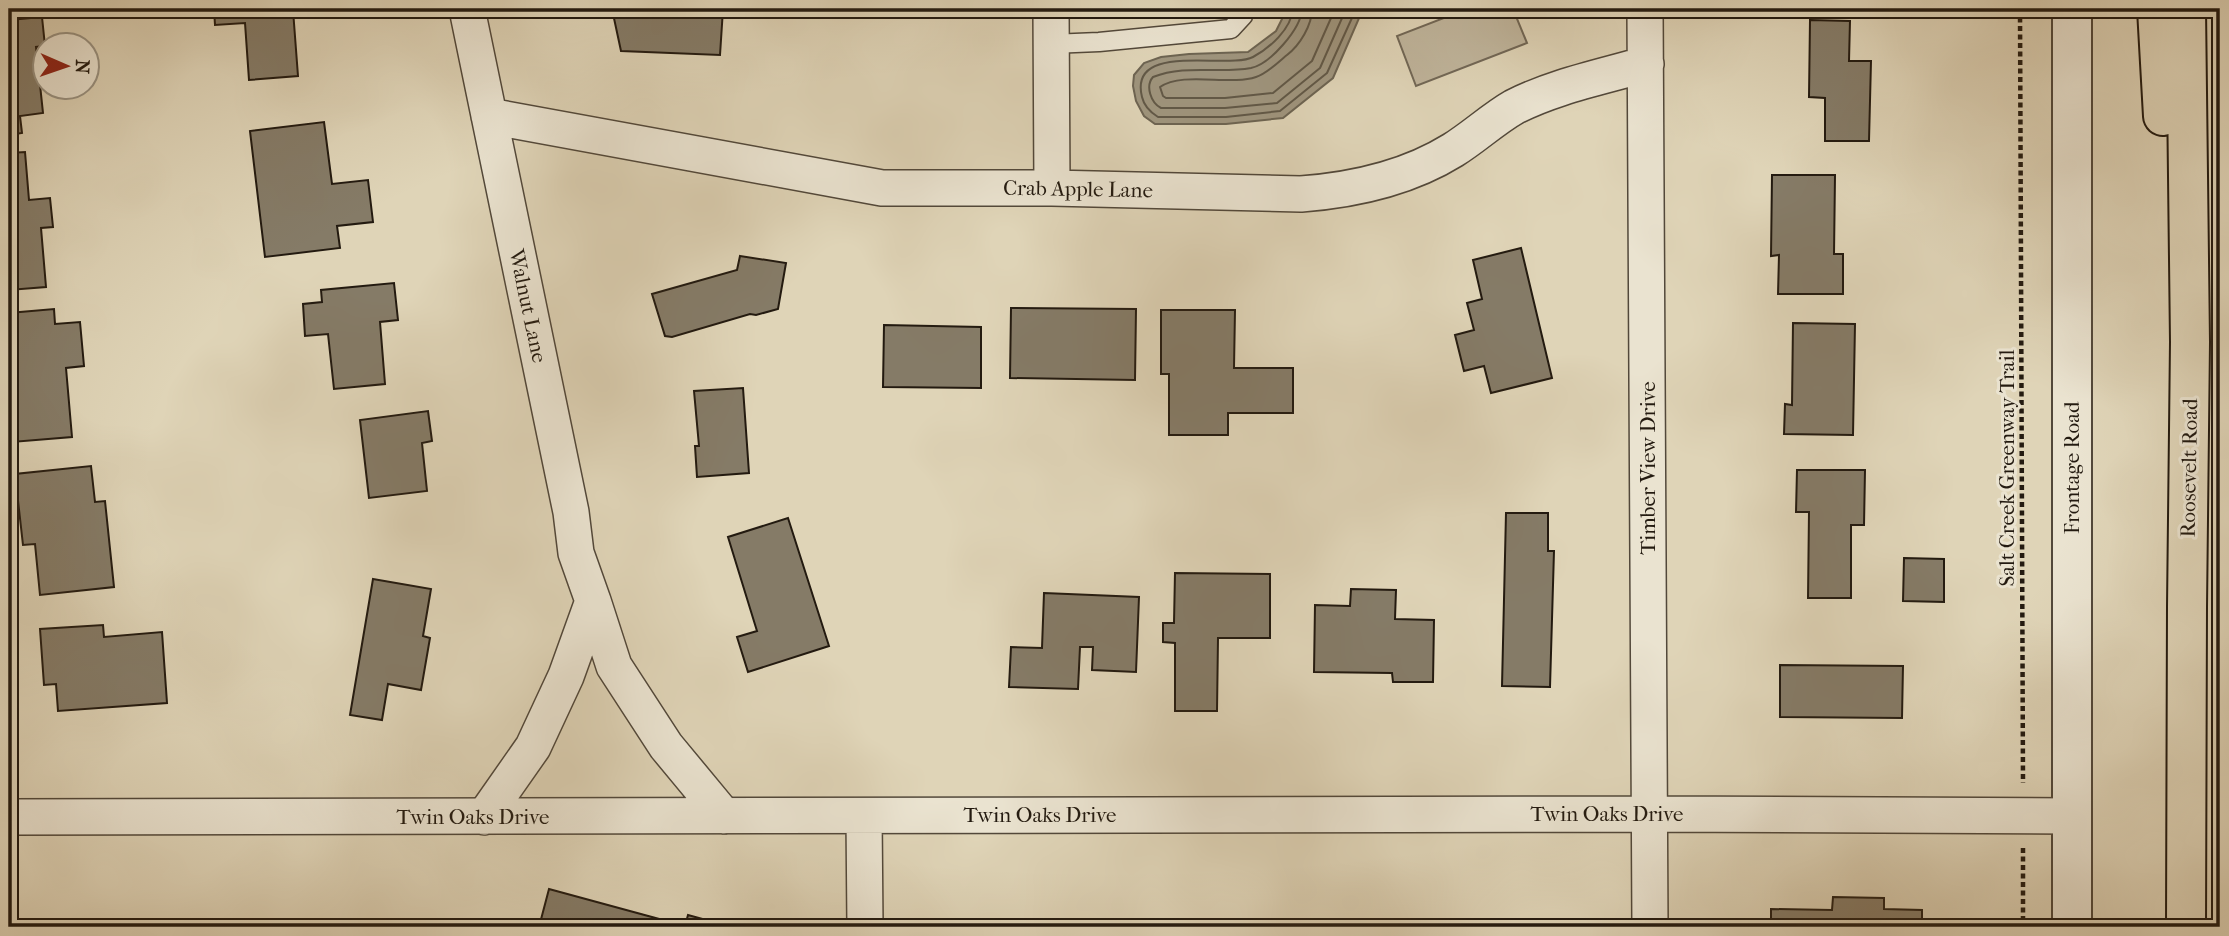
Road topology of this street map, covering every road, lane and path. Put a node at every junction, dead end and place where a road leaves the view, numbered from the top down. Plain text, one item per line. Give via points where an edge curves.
1 (467, 9) edge
2 (1051, 9) edge
3 (1244, 9) edge
4 (1645, 9) edge
5 (2020, 9) edge
6 (2072, 9) edge
7 (2157, 9) edge
8 (2186, 9) edge
9 (1051, 44) junction
10 (1646, 64) junction
11 (489, 116) junction
12 (1052, 188) junction
13 (593, 601) junction
14 (2187, 607) junction
15 (1650, 814) junction
16 (724, 816) junction
17 (864, 816) junction
18 (2023, 816) junction
19 (2071, 816) junction
20 (9, 817) edge
21 (484, 817) junction
22 (865, 927) edge
23 (1650, 927) edge
24 (2023, 927) edge
25 (2072, 927) edge
26 (2186, 927) edge

1 - 11 street, Walnut Lane
2 - 9 street
3 - 9 lane via 1231,29
4 - 10 street, Timber View Drive
5 - 18 path, Salt Creek Greenway Trail
6 - 19 street, Frontage Road
7 - 14 highway
8 - 14 highway, Roosevelt Road
9 - 12 street
10 - 12 street, Crab Apple Lane via 1551,91 1513,108 1431,162 1368,185 1301,194
10 - 15 street, Timber View Drive
11 - 12 street, Crab Apple Lane via 882,188
11 - 13 street, Walnut Lane via 576,553
13 - 16 street, Walnut Lane via 614,666 666,746
13 - 21 street via 566,676 533,747
14 - 26 highway, Roosevelt Road
15 - 17 street, Twin Oaks Drive
15 - 18 street, Twin Oaks Drive
15 - 23 street, Timber View Drive
16 - 17 street, Twin Oaks Drive
16 - 21 street, Twin Oaks Drive
17 - 22 street
18 - 19 street, Twin Oaks Drive
18 - 24 path, Salt Creek Greenway Trail
19 - 25 street, Frontage Road
20 - 21 street, Twin Oaks Drive

